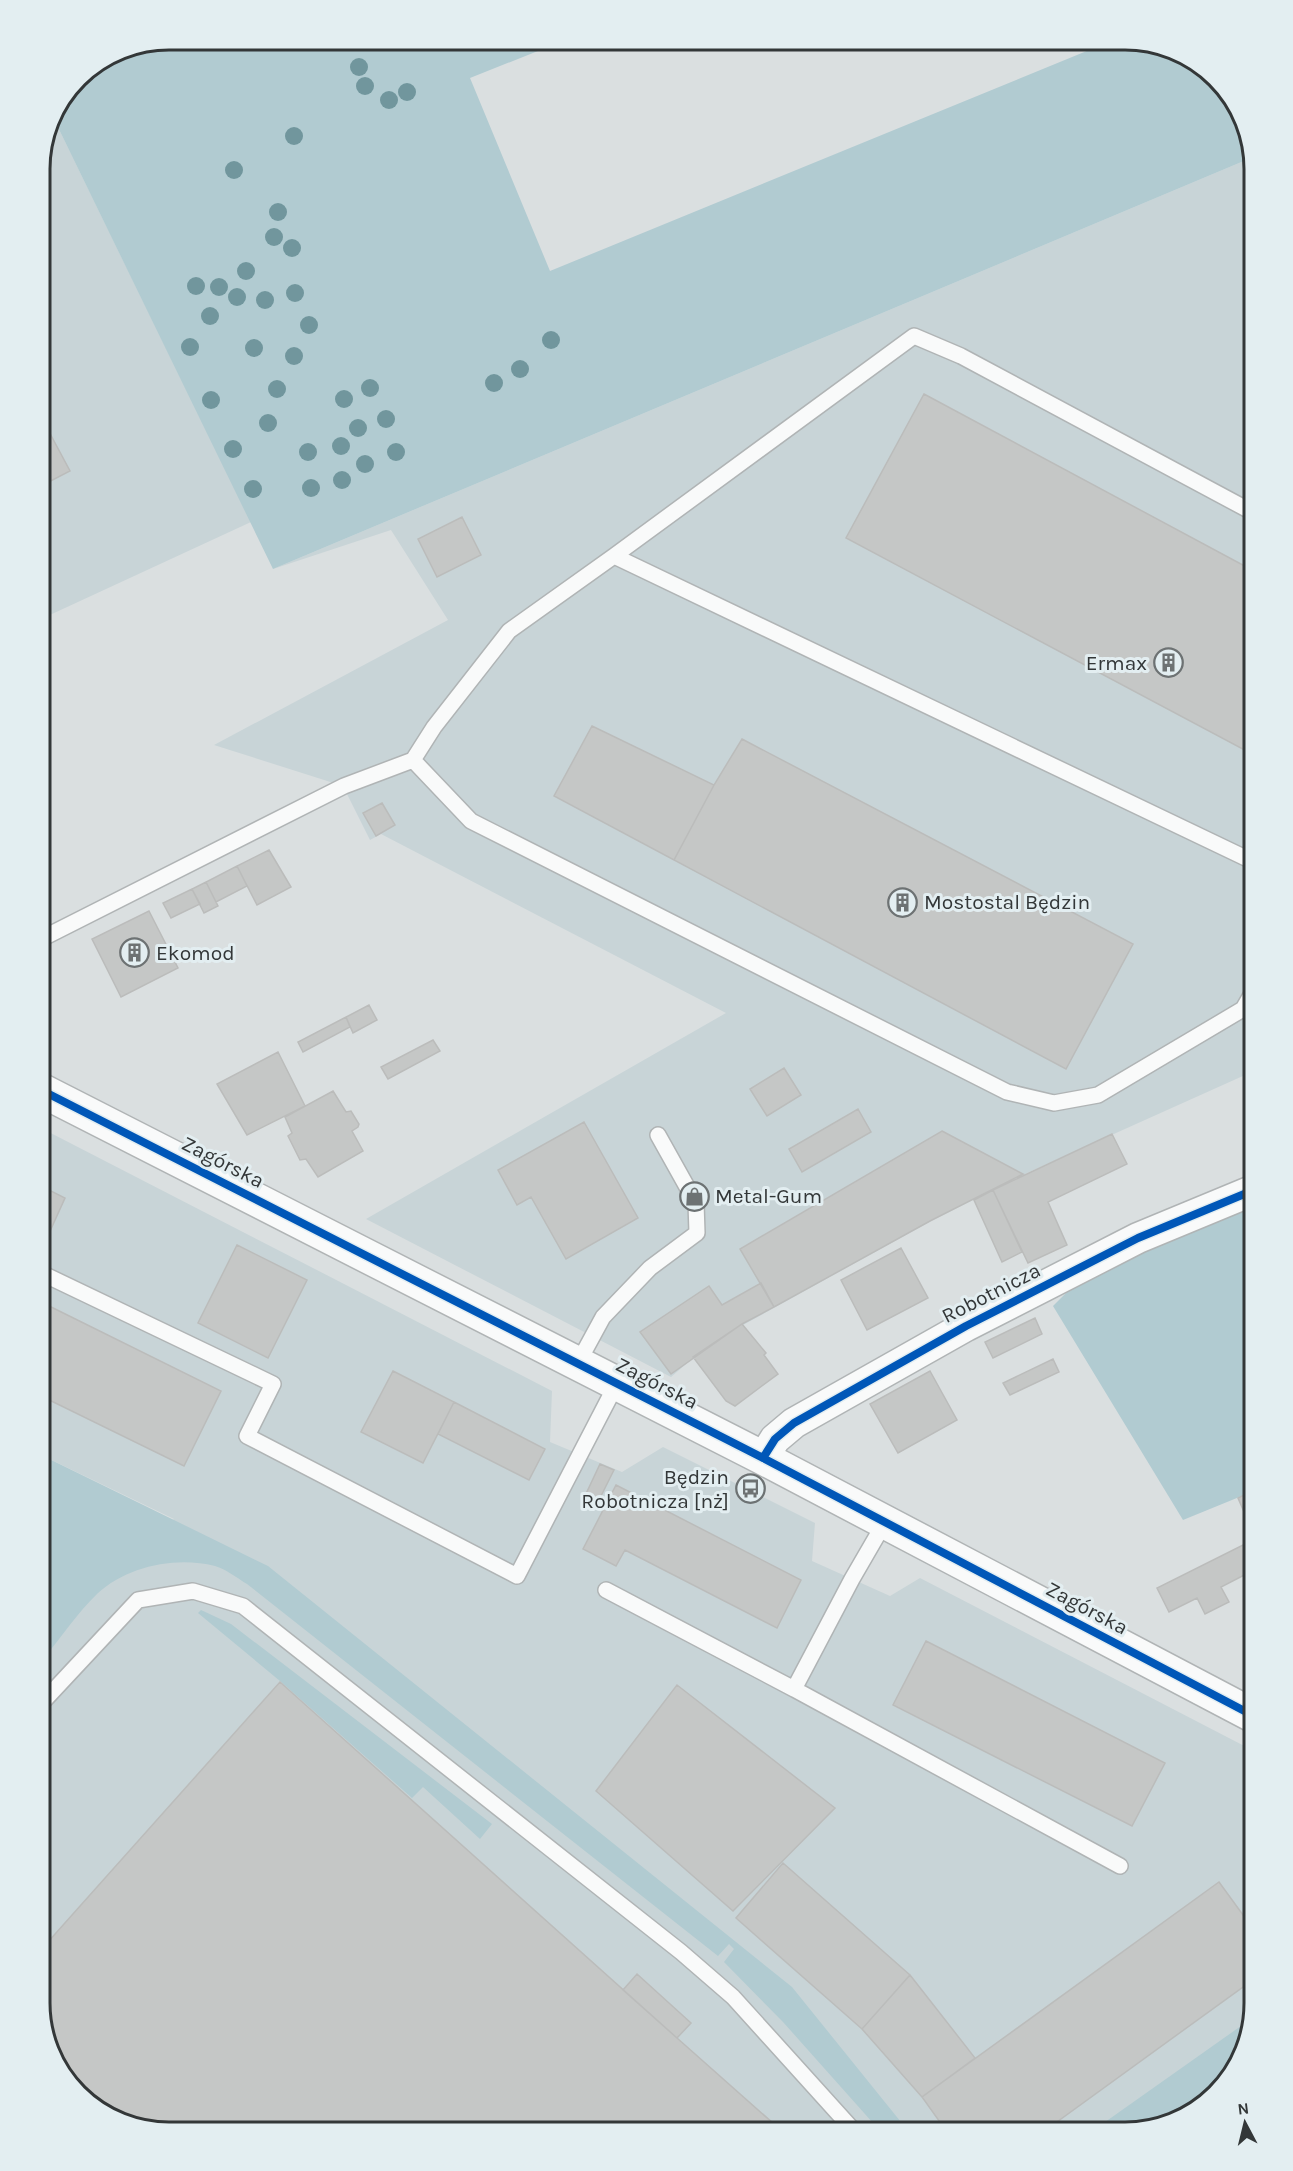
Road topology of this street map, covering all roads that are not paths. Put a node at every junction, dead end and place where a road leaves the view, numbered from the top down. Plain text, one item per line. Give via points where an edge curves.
1 (1244, 508) edge
2 (614, 556) junction
3 (413, 760) junction
4 (1244, 857) edge
5 (50, 934) edge
6 (1244, 1007) edge
7 (50, 1095) edge
8 (658, 1135) dead end
9 (1244, 1194) edge
10 (50, 1277) edge
11 (578, 1363) junction
12 (617, 1383) junction
13 (763, 1458) junction
14 (885, 1522) junction
15 (606, 1590) dead end
16 (794, 1689) junction
17 (50, 1694) edge
18 (1244, 1711) edge
19 (1120, 1866) dead end
20 (846, 2122) edge

1 - 2 lane via 961,356 914,336
2 - 3 lane via 509,631
2 - 4 lane
3 - 5 lane via 344,786
3 - 6 lane via 471,821 1007,1092 1054,1103 1098,1095
7 - 11 street, Zagórska
8 - 11 lane via 696,1203 697,1233 650,1268 603,1317
9 - 13 street, Robotnicza via 1138,1238 966,1326 794,1423 775,1439
10 - 12 lane via 273,1384 247,1436 517,1576
11 - 12 street, Zagórska
12 - 13 street, Zagórska
13 - 14 street, Zagórska
14 - 16 lane
14 - 18 street, Zagórska
15 - 16 lane
16 - 19 lane
17 - 20 lane via 138,1600 193,1591 243,1606 681,1952 733,1997

